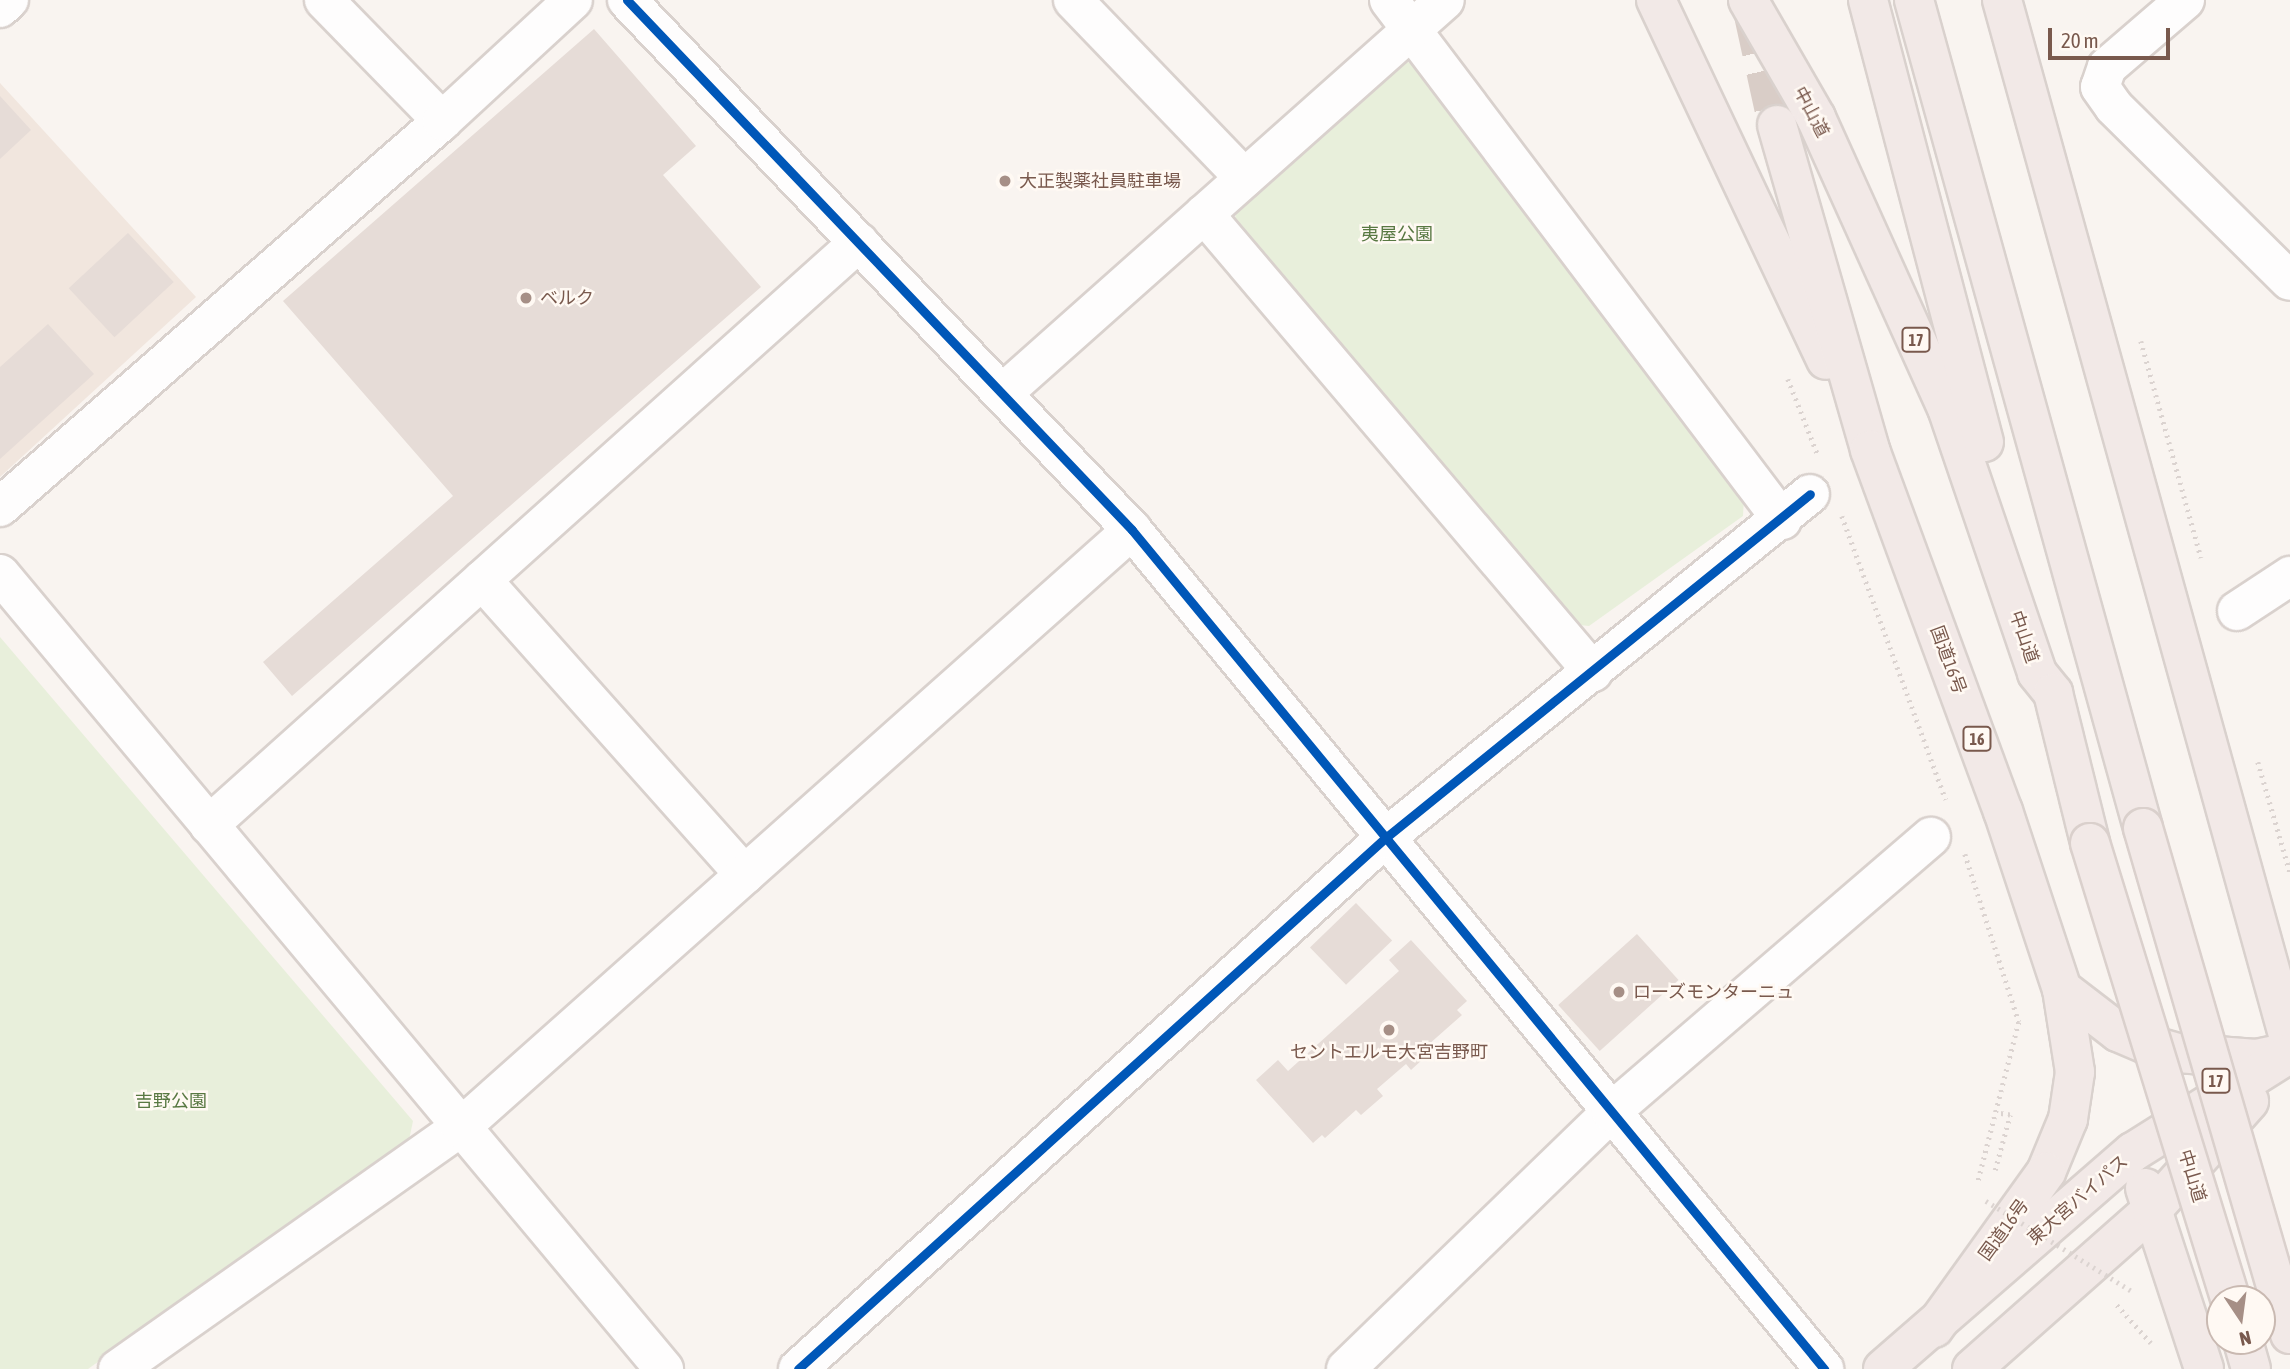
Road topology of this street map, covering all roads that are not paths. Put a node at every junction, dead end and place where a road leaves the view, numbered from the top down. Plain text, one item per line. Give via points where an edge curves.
1 (9, 0) edge
2 (324, 0) edge
3 (573, 0) edge
4 (627, 0) edge
5 (1073, 0) edge
6 (1389, 0) edge
7 (1445, 0) edge
8 (1656, 0) edge
9 (1748, 0) edge
10 (1868, 0) edge
11 (1914, 0) edge
12 (2001, 0) edge
13 (2185, 0) edge
14 (0, 8) edge
15 (1411, 30) junction
16 (442, 121) junction
17 (1777, 125) tunnel mouth
18 (1244, 178) junction
19 (1204, 214) junction
20 (859, 242) junction
21 (2290, 281) edge
22 (1003, 393) junction
23 (1870, 450) junction
24 (1810, 494) dead end
25 (0, 508) edge
26 (1782, 520) junction
27 (1132, 530) junction
28 (0, 574) edge
29 (2290, 576) edge
30 (482, 580) junction
31 (2237, 611) dead end
32 (1593, 672) junction
33 (2053, 693) junction
34 (209, 825) junction
35 (1931, 837) dead end
36 (1384, 839) junction
37 (745, 875) junction
38 (2062, 989) junction
39 (2290, 1042) edge
40 (2290, 1053) edge
41 (1611, 1112) junction
42 (460, 1128) junction
43 (2133, 1152) junction
44 (2152, 1210) junction
45 (2226, 1285) edge
46 (1934, 1328) junction
47 (2290, 1334) edge
48 (118, 1369) edge
49 (664, 1369) edge
50 (798, 1369) edge
51 (1346, 1369) edge
52 (1824, 1369) edge
53 (1883, 1369) edge
54 (1972, 1369) edge
55 (2204, 1369) edge

1 - 14 street
2 - 16 street
3 - 16 street
4 - 20 street
5 - 18 street
6 - 15 street
7 - 15 street
8 - 23 highway
9 - 33 highway, 中山道 / 17 via 1816,118 1947,408 2036,673
10 - 33 highway via 1976,418 2054,669
11 - 47 highway, 17, bridge via 2143,828
12 - 39 highway
13 - 21 street via 2107,66 2100,87 2114,107
15 - 18 street
15 - 26 street
16 - 25 street
17 - 23 highway, 国道16号 / 16
18 - 19 street
19 - 22 street
19 - 32 street
20 - 22 street
20 - 30 street
22 - 27 street
23 - 38 highway, 国道16号 / 16 via 2004,811
24 - 26 street
26 - 32 street
27 - 36 street
27 - 37 street
28 - 34 street
29 - 31 street
30 - 34 street
30 - 37 street
32 - 36 street
33 - 45 highway, 中山道 / 17, bridge via 2090,843
34 - 42 street
35 - 41 street
36 - 41 street
36 - 50 street
37 - 42 street
38 - 40 highway via 2096,1018 2146,1045 2178,1053 2256,1059
38 - 46 highway, 国道16号 / 16 via 2074,1072 2068,1119 2046,1172
40 - 43 highway, 東大宮バイパス / 16
40 - 44 highway
41 - 51 street
41 - 52 street
42 - 48 street
42 - 49 street
43 - 44 highway
43 - 46 highway, 東大宮バイパス / 16
44 - 54 highway
44 - 55 highway
46 - 53 highway, 東大宮バイパス / 16

